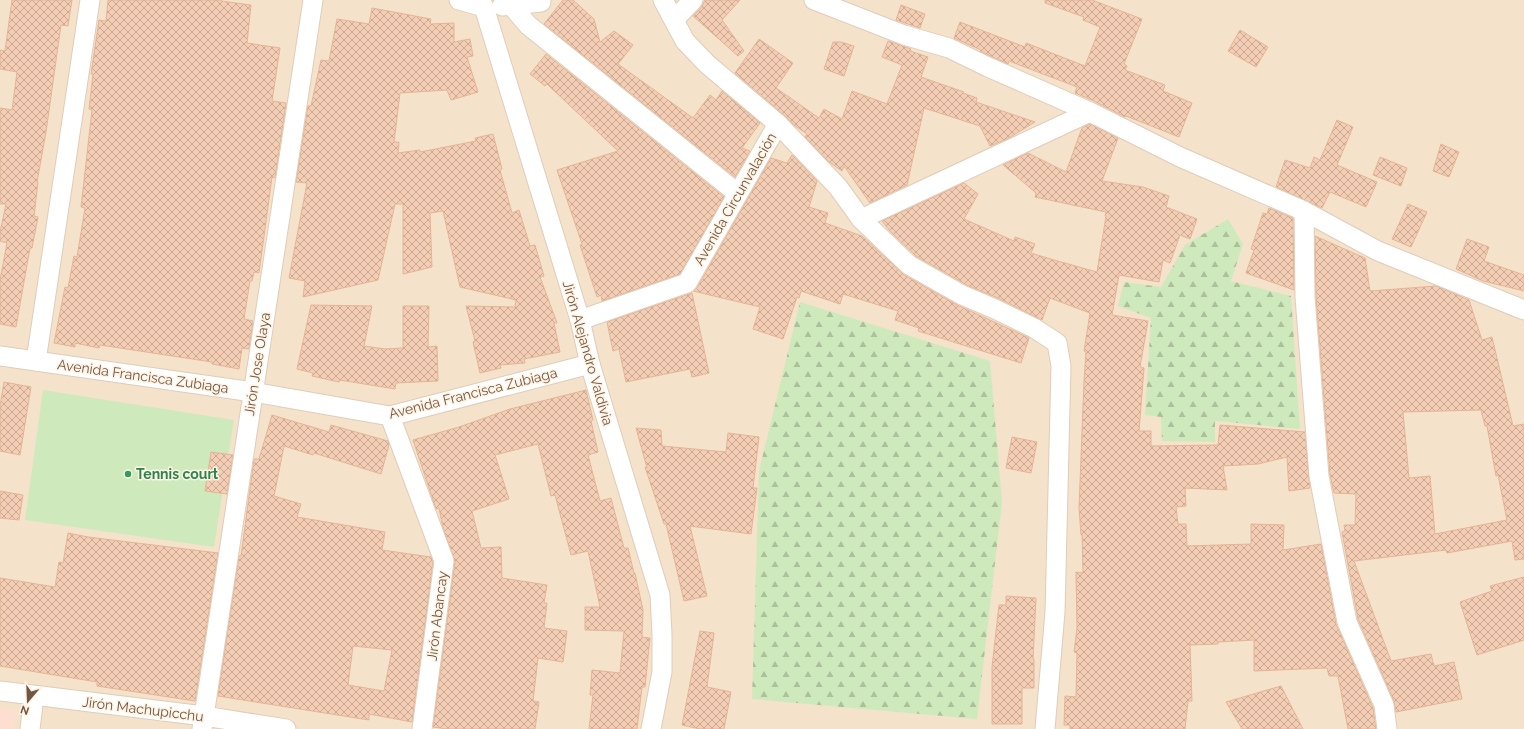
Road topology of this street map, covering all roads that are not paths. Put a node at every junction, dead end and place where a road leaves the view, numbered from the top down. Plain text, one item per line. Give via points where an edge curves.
1 (90, 0) edge
2 (313, 0) edge
3 (460, 0) edge
4 (540, 0) edge
5 (663, 0) edge
6 (693, 0) edge
7 (814, 0) edge
8 (511, 5) junction
9 (484, 7) junction
10 (675, 19) junction
11 (1090, 112) junction
12 (778, 124) junction
13 (737, 193) junction
14 (1304, 211) junction
15 (861, 219) junction
16 (1524, 310) edge
17 (580, 320) junction
18 (0, 356) edge
19 (36, 361) junction
20 (590, 364) junction
21 (253, 392) junction
22 (390, 416) junction
23 (0, 691) edge
24 (34, 696) junction
25 (203, 722) edge
26 (30, 729) edge
27 (286, 729) edge
28 (422, 729) edge
29 (650, 729) edge
30 (1045, 729) edge
31 (1387, 729) edge

1 - 19 street
2 - 21 street, Jirón Jose Olaya
3 - 9 street
4 - 8 street via 542,2
5 - 10 street, Avenida Circunvalación
6 - 10 street
7 - 11 street via 904,35 949,48
8 - 9 street
8 - 13 street via 528,25
9 - 17 street, Jirón Alejandro Valdivia
10 - 12 street, Avenida Circunvalación via 686,41 707,64
11 - 14 street via 1180,157
11 - 15 street
12 - 13 street, Avenida Circunvalación
12 - 15 street via 838,187
13 - 17 street, Avenida Circunvalación via 687,283
14 - 16 street via 1378,251
14 - 31 street via 1305,296 1319,476 1347,622 1384,705
15 - 30 street via 909,265 962,295 1034,328 1057,343 1061,366 1055,612
17 - 20 street, Jirón Alejandro Valdivia
18 - 19 street, Avenida Francisca Zubiaga
19 - 21 street, Avenida Francisca Zubiaga
20 - 22 street, Avenida Francisca Zubiaga
20 - 29 street, Jirón Alejandro Valdivia via 660,596 662,672
21 - 22 street, Avenida Francisca Zubiaga
21 - 25 street, Jirón Jose Olaya
22 - 28 street, Jirón Abancay via 444,561
23 - 24 street, Jirón Machupicchu
24 - 25 street, Jirón Machupicchu
24 - 26 street
25 - 27 street, Jirón Machupicchu

